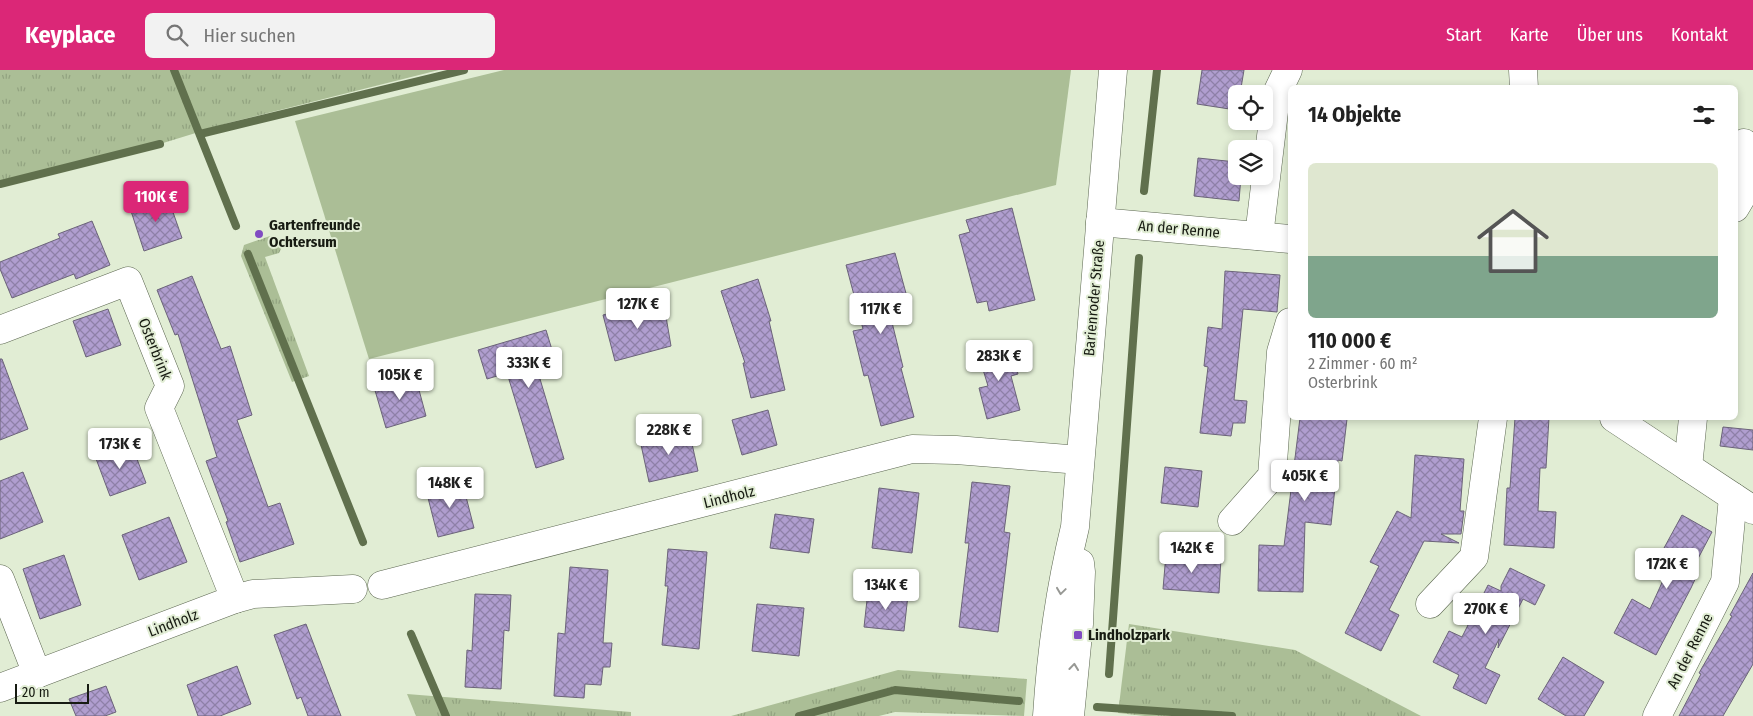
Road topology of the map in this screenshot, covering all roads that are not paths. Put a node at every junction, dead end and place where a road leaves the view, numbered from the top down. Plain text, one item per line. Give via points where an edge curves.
1 (1113, 70) edge
2 (1288, 70) edge
3 (1523, 70) edge
4 (1524, 85) edge
5 (1744, 143) dead end
6 (1738, 203) edge
7 (1100, 222) junction
8 (1259, 236) junction
9 (1288, 240) edge
10 (1288, 329) edge
11 (0, 330) edge
12 (1493, 420) edge
13 (1617, 420) edge
14 (1694, 420) edge
15 (1080, 460) junction
16 (1688, 467) junction
17 (1743, 503) edge
18 (1232, 521) dead end
19 (1075, 526) junction
20 (0, 579) edge
21 (235, 599) junction
22 (1430, 604) dead end
23 (38, 674) junction
24 (0, 688) edge
25 (1047, 716) edge
26 (1070, 716) edge
27 (1658, 716) edge

1 - 7 street, Barienroder Straße
2 - 8 street via 1276,95
3 - 4 street
5 - 6 street via 1745,191
7 - 8 street, An der Renne
7 - 15 street, Barienroder Straße
8 - 9 street, An der Renne
10 - 18 street via 1281,352 1272,476
11 - 21 street, Osterbrink via 128,281 170,386 159,408
12 - 22 street via 1474,557
13 - 16 street, An der Renne
14 - 16 street
15 - 19 street, Barienroder Straße
15 - 21 street, Lindholz via 912,449 382,586 378,576 367,572 358,576 353,590 253,594
16 - 17 street, An der Renne
17 - 27 street, An der Renne via 1725,582
19 -> 25 street, Barienroder Straße via 1064,571
26 -> 19 street, Barienroder Straße via 1081,572
20 - 23 street
21 - 23 street, Lindholz
23 - 24 street, Lindholz

